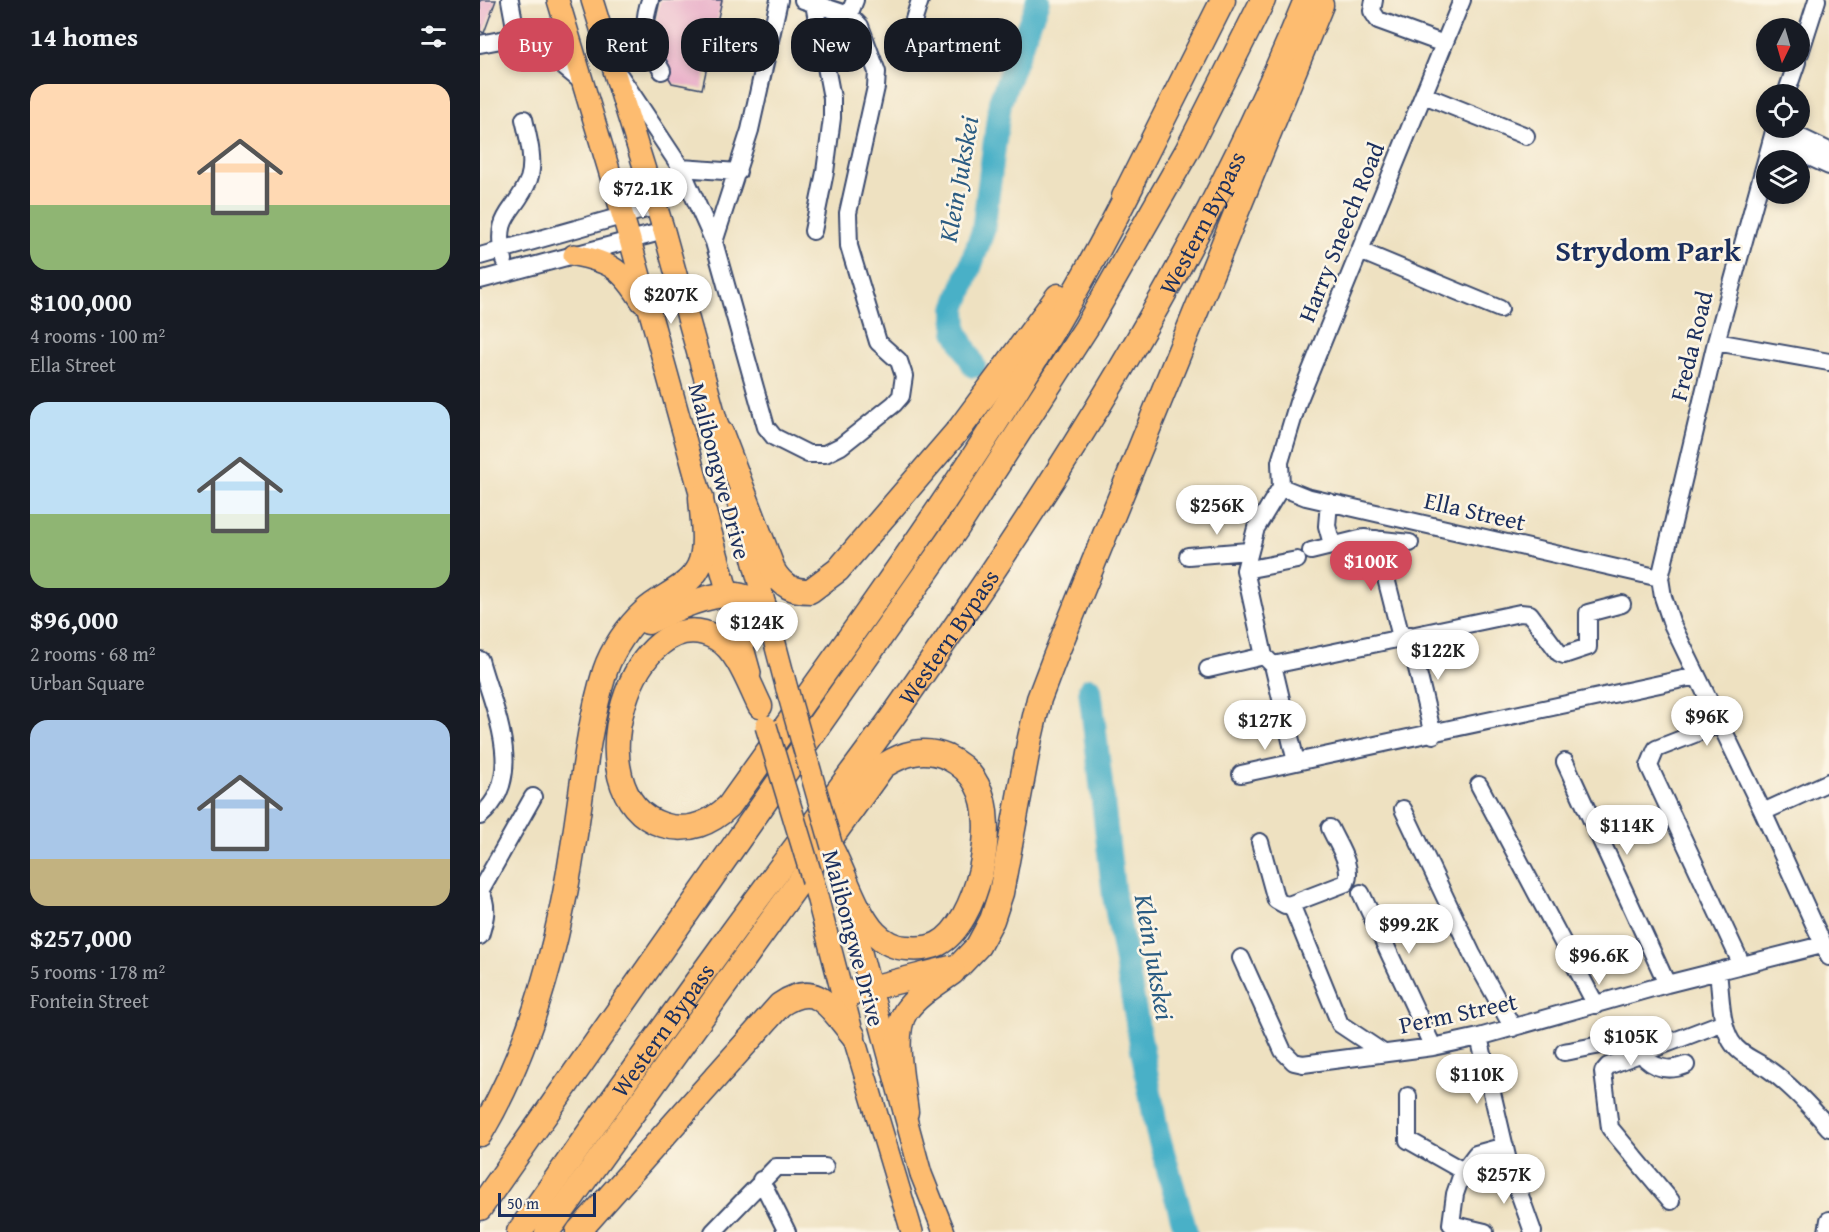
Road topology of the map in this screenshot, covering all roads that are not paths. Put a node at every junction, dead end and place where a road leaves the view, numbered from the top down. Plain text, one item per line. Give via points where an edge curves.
1 (510, 0) edge
2 (558, 0) edge
3 (592, 0) edge
4 (650, 0) edge
5 (779, 0) edge
6 (920, 0) edge
7 (1223, 0) edge
8 (1263, 0) edge
9 (1306, 0) edge
10 (1323, 0) edge
11 (1374, 0) edge
12 (1462, 0) edge
13 (1818, 0) edge
14 (808, 2) edge
15 (852, 8) edge
16 (516, 18) edge
17 (598, 18) edge
18 (646, 18) edge
19 (914, 18) edge
20 (1810, 24) edge
21 (498, 38) edge
22 (480, 44) edge
23 (1444, 44) junction
24 (570, 72) edge
25 (615, 72) edge
26 (617, 72) edge
27 (581, 81) junction
28 (1424, 95) junction
29 (524, 119) dead end
30 (1526, 136) dead end
31 (1774, 138) edge
32 (1785, 138) edge
33 (1793, 138) edge
34 (1829, 151) edge
35 (1829, 166) edge
36 (681, 168) junction
37 (738, 172) junction
38 (1132, 185) junction
39 (657, 206) junction
40 (623, 215) junction
41 (664, 231) junction
42 (813, 231) dead end
43 (630, 240) junction
44 (714, 242) junction
45 (502, 250) junction
46 (1360, 251) junction
47 (574, 255) junction
48 (480, 256) edge
49 (507, 272) junction
50 (480, 280) edge
51 (1500, 309) dead end
52 (651, 318) junction
53 (1716, 342) junction
54 (1829, 362) edge
55 (721, 433) junction
56 (1281, 487) junction
57 (700, 497) junction
58 (1329, 502) junction
59 (1376, 539) junction
60 (1410, 543) dead end
61 (1332, 544) junction
62 (1248, 551) junction
63 (1188, 556) dead end
64 (1245, 570) junction
65 (1660, 578) junction
66 (728, 596) junction
67 (1622, 604) dead end
68 (764, 606) junction
69 (630, 631) junction
70 (1405, 636) junction
71 (480, 660) edge
72 (1268, 660) junction
73 (1208, 669) dead end
74 (1697, 676) junction
75 (763, 716) junction
76 (1720, 724) junction
77 (1433, 735) junction
78 (1296, 762) junction
79 (1565, 762) dead end
80 (1241, 774) dead end
81 (1829, 782) edge
82 (1479, 784) dead end
83 (533, 796) dead end
84 (1403, 809) dead end
85 (1763, 812) junction
86 (480, 816) edge
87 (1330, 828) dead end
88 (1260, 842) dead end
89 (833, 850) junction
90 (480, 891) edge
91 (1361, 893) dead end
92 (1291, 904) junction
93 (480, 936) edge
94 (1825, 951) edge
95 (1241, 958) dead end
96 (1742, 965) junction
97 (959, 966) junction
98 (1718, 972) junction
99 (1667, 984) junction
100 (872, 990) junction
101 (843, 995) junction
102 (1596, 1005) junction
103 (1724, 1022) junction
104 (1513, 1028) junction
105 (854, 1035) junction
106 (1479, 1037) junction
107 (1433, 1047) junction
108 (1650, 1048) junction
109 (1382, 1052) junction
110 (1564, 1052) dead end
111 (1686, 1065) dead end
112 (1408, 1096) dead end
113 (906, 1112) junction
114 (1829, 1128) edge
115 (480, 1134) edge
116 (1505, 1146) junction
117 (825, 1167) dead end
118 (1464, 1171) junction
119 (761, 1180) junction
120 (1671, 1201) dead end
121 (480, 1208) edge
122 (1829, 1220) edge
123 (519, 1232) edge
124 (547, 1232) edge
125 (578, 1232) edge
126 (713, 1232) edge
127 (788, 1232) edge
128 (912, 1232) edge
129 (944, 1232) edge
130 (1485, 1232) edge
131 (1533, 1232) edge
132 (1827, 1232) edge

1 - 16 street
2 - 27 main road, Malibongwe Drive
3 - 17 main road, Malibongwe Drive
4 - 18 street
5 - 37 street
6 - 19 street
7 - 38 highway
8 - 121 highway, Western Bypass via 1187,152 1086,328 970,508
9 - 123 highway, Western Bypass via 1209,209 1120,370 1003,554 891,719 725,942
10 - 97 highway via 1055,657 1030,738 1001,893 978,946
11 - 23 street via 1372,11 1378,20
12 - 23 street, Harry Sneech Road
13 - 20 street
14 - 15 street
14 - 42 street via 832,98
15 - 44 street via 877,72 847,233 878,342 899,361 904,376 904,386 894,404 825,454 808,454 774,437 759,408
21 - 22 street
23 - 28 street, Harry Sneech Road
24 - 27 street
25 - 39 main road, Malibongwe Drive
26 - 36 street
27 - 40 main road, Malibongwe Drive
28 - 30 street
28 - 46 street, Harry Sneech Road
29 - 45 street via 531,167 524,189 503,220
31 - 53 street, Freda Road
32 - 35 street
33 - 34 street
36 - 37 street
36 - 44 street
37 - 44 street
38 - 55 highway via 962,427 838,570 810,591 782,584 774,572
38 - 75 highway via 1090,268 1023,383 936,516 729,806 710,822 679,828 654,821 628,799 618,765 620,722 634,677 656,645 687,632 716,638 732,654
39 - 40 street
39 - 41 main road, Malibongwe Drive
40 - 43 main road, Malibongwe Drive
40 - 45 street
41 - 43 street
41 - 55 main road, Malibongwe Drive
43 - 47 street
43 - 52 main road, Malibongwe Drive
45 - 48 street
45 - 49 street
46 - 51 street
46 - 56 street, Harry Sneech Road via 1298,402 1280,462
47 - 49 street
47 - 52 main road via 617,268
49 - 50 street
52 - 57 main road, Malibongwe Drive
53 - 54 street
53 - 65 street, Freda Road
55 - 68 main road, Malibongwe Drive
56 - 58 street, Ella Street
56 - 62 street via 1256,528
57 - 66 main road, Malibongwe Drive
57 - 69 highway via 700,564 681,587 644,612
58 - 61 street via 1327,526
58 - 65 street, Ella Street
59 - 60 street
59 - 61 street
59 - 70 street
61 - 64 street
62 - 63 street
62 - 64 street
64 - 72 street
65 - 74 street via 1672,624
66 - 68 highway via 746,597
66 - 69 highway via 670,611
66 - 75 main road, Malibongwe Drive
67 - 70 street via 1588,613 1588,647 1564,655 1526,613
68 - 89 main road, Malibongwe Drive, bridge
69 - 115 highway via 609,661 592,721 561,916 539,994 518,1058
70 - 72 street
70 - 77 street
71 - 86 street via 505,752 506,772 493,802
72 - 73 street
72 - 78 street
74 - 76 street
74 - 77 street
75 - 101 main road, Malibongwe Drive, bridge
76 - 85 street
76 - 96 street via 1664,745 1652,755 1649,766
77 - 78 street
78 - 80 street
79 - 99 street
81 - 85 street
82 - 102 street
83 - 90 street
84 - 104 street via 1472,954
85 - 94 street
87 - 92 street via 1347,865 1346,884
88 - 92 street via 1276,900
89 - 100 main road, Malibongwe Drive
89 - 124 highway via 866,920 880,938 900,948 922,949 939,944 956,929 979,878 986,830 978,785 952,759 935,752 913,752 883,766
90 - 93 street via 487,914
91 - 107 street
92 - 109 street via 1340,1024
94 - 96 street, Perm Street
95 - 109 street, Perm Street via 1283,1051 1294,1062 1304,1064
96 - 98 street, Perm Street
97 - 100 highway
97 - 113 highway via 917,999 901,1021 898,1042
98 - 99 street, Perm Street
98 - 103 street
99 - 102 street, Perm Street
100 - 101 highway
100 - 113 main road, Malibongwe Drive
101 - 105 main road, Malibongwe Drive
102 - 104 street, Perm Street
103 - 108 street
103 - 114 street via 1731,1041 1741,1052 1769,1069
104 - 106 street, Perm Street
105 - 125 highway via 824,1001 804,993 794,995 780,1005
105 - 128 main road, Malibongwe Drive
106 - 107 street, Perm Street
106 - 116 street
107 - 109 street, Perm Street
108 - 110 street via 1643,1044 1615,1044
108 - 111 street via 1645,1054 1653,1065 1676,1069
108 - 120 street via 1608,1066 1603,1072 1607,1121
112 - 118 street via 1408,1140
113 - 129 main road, Malibongwe Drive via 921,1174
116 - 118 street via 1476,1154
116 - 131 street
117 - 119 street via 776,1167
118 - 130 street via 1450,1221
119 - 126 street
119 - 127 street
122 - 132 street

